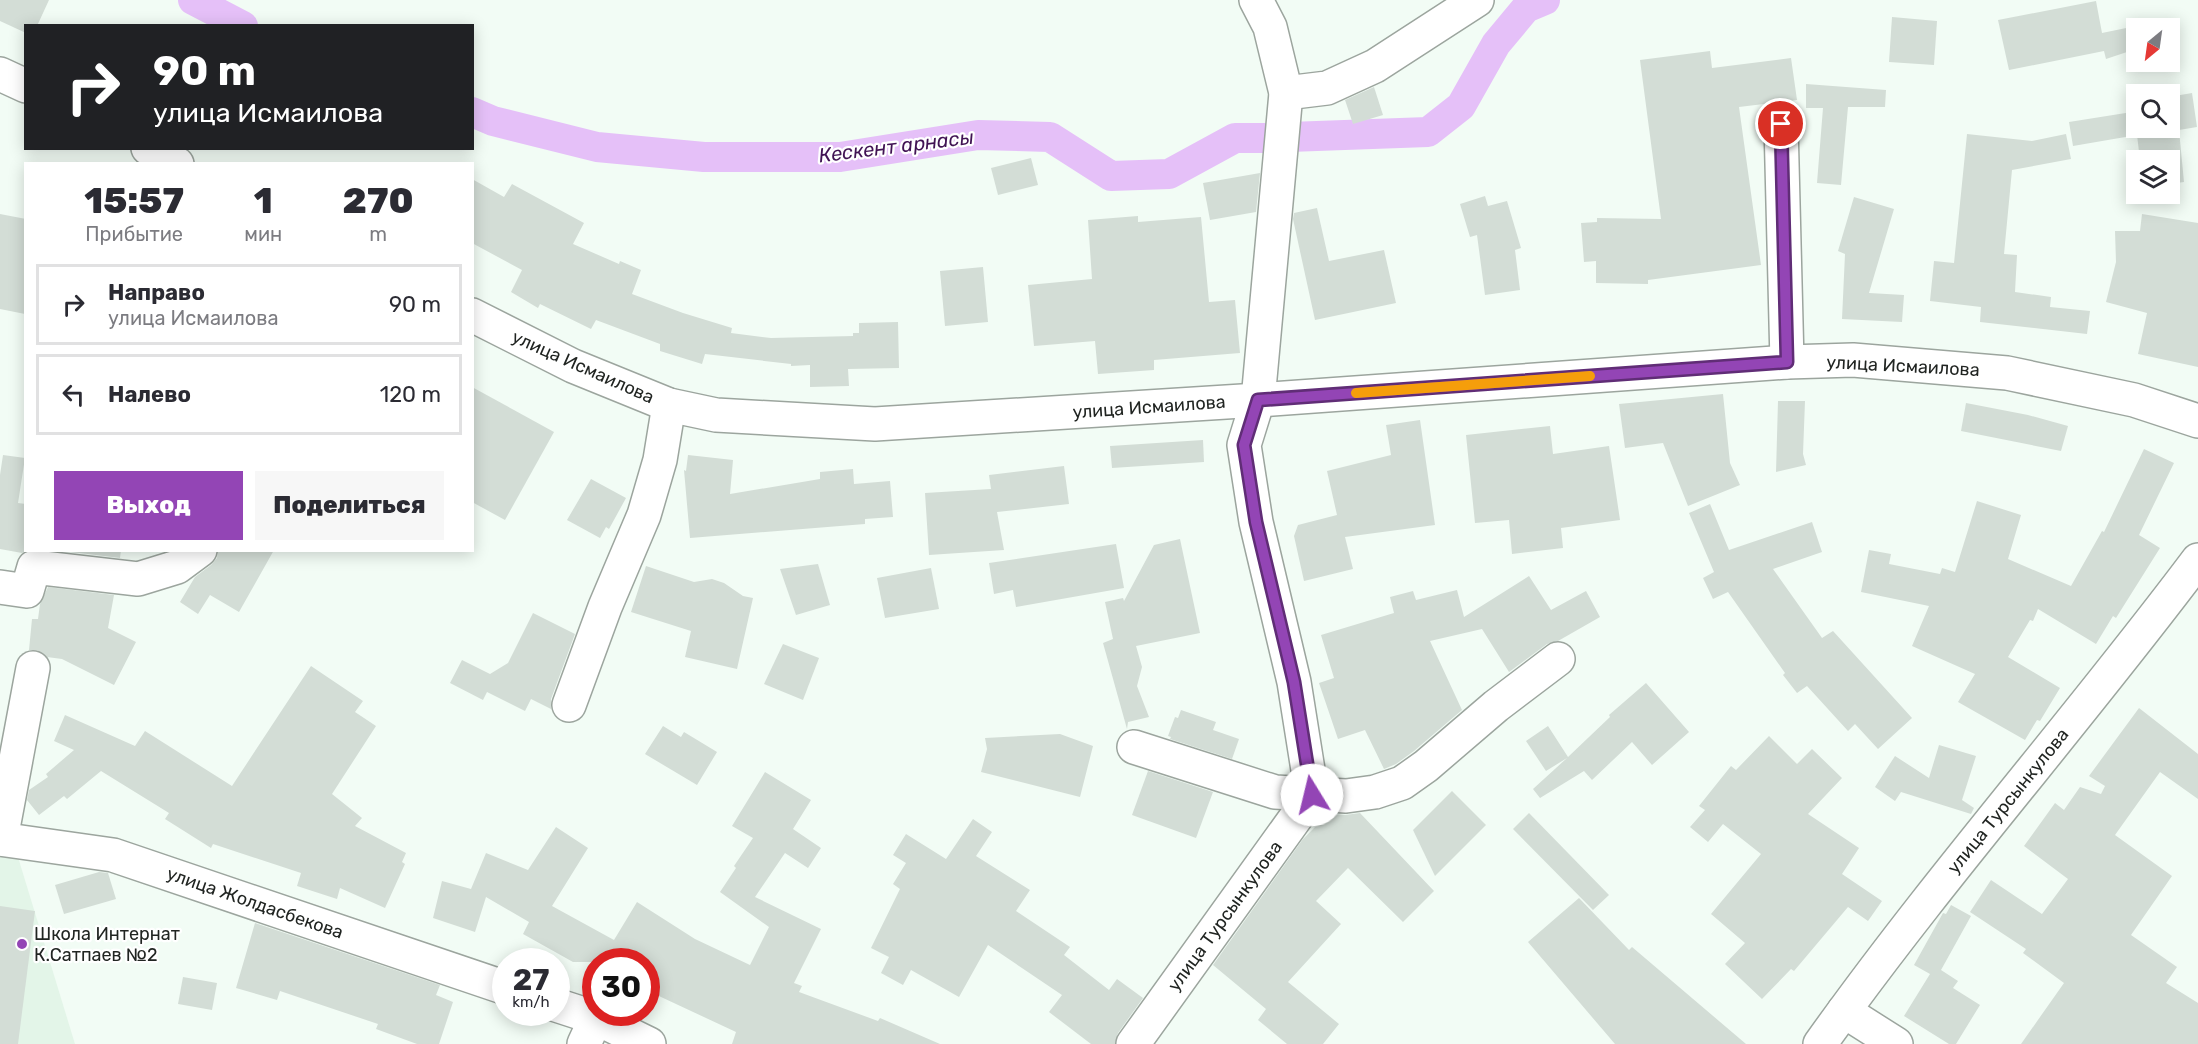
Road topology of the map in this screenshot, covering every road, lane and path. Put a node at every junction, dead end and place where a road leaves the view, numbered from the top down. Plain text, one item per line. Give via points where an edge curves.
1 (1256, 0) edge
2 (1477, 0) edge
3 (0, 74) edge
4 (24, 85) edge
5 (1286, 93) junction
6 (1781, 124) dead end
7 (152, 150) edge
8 (173, 162) edge
9 (474, 316) edge
10 (1787, 362) junction
11 (1258, 400) junction
12 (669, 405) junction
13 (2198, 421) edge
14 (197, 552) edge
15 (2198, 560) edge
16 (14, 589) edge
17 (1558, 659) dead end
18 (33, 668) dead end
19 (569, 705) dead end
20 (1134, 747) dead end
21 (1312, 795) junction
22 (1, 839) edge
23 (492, 983) edge
24 (1844, 1011) junction
25 (570, 1016) edge
26 (590, 1031) edge
27 (648, 1044) edge
28 (1133, 1044) edge
29 (1820, 1044) edge
30 (1896, 1044) edge

1 - 5 street via 1270,27
2 - 5 street via 1375,66 1327,88
3 - 4 street
5 - 11 street
6 - 10 street
7 - 8 street
9 - 12 street, улица Исмаилова via 573,366
10 - 11 street, улица Исмаилова
10 - 13 street, улица Исмаилова via 1853,360 2007,372 2134,400
11 - 12 street, улица Исмаилова via 875,424 716,415
11 - 21 street via 1244,445 1256,522 1294,682
12 - 19 street via 660,460 644,514
14 - 16 street via 177,567 138,579 34,567
15 - 24 street, улица Турсынкулова
17 - 21 street via 1402,783 1346,796
18 - 22 street
20 - 21 street via 1275,792
21 - 28 street, улица Турсынкулова
22 - 23 street, улица Жолдасбекова via 113,855
24 - 29 street, улица Турсынкулова
24 - 30 street
25 - 26 street
26 - 27 street

